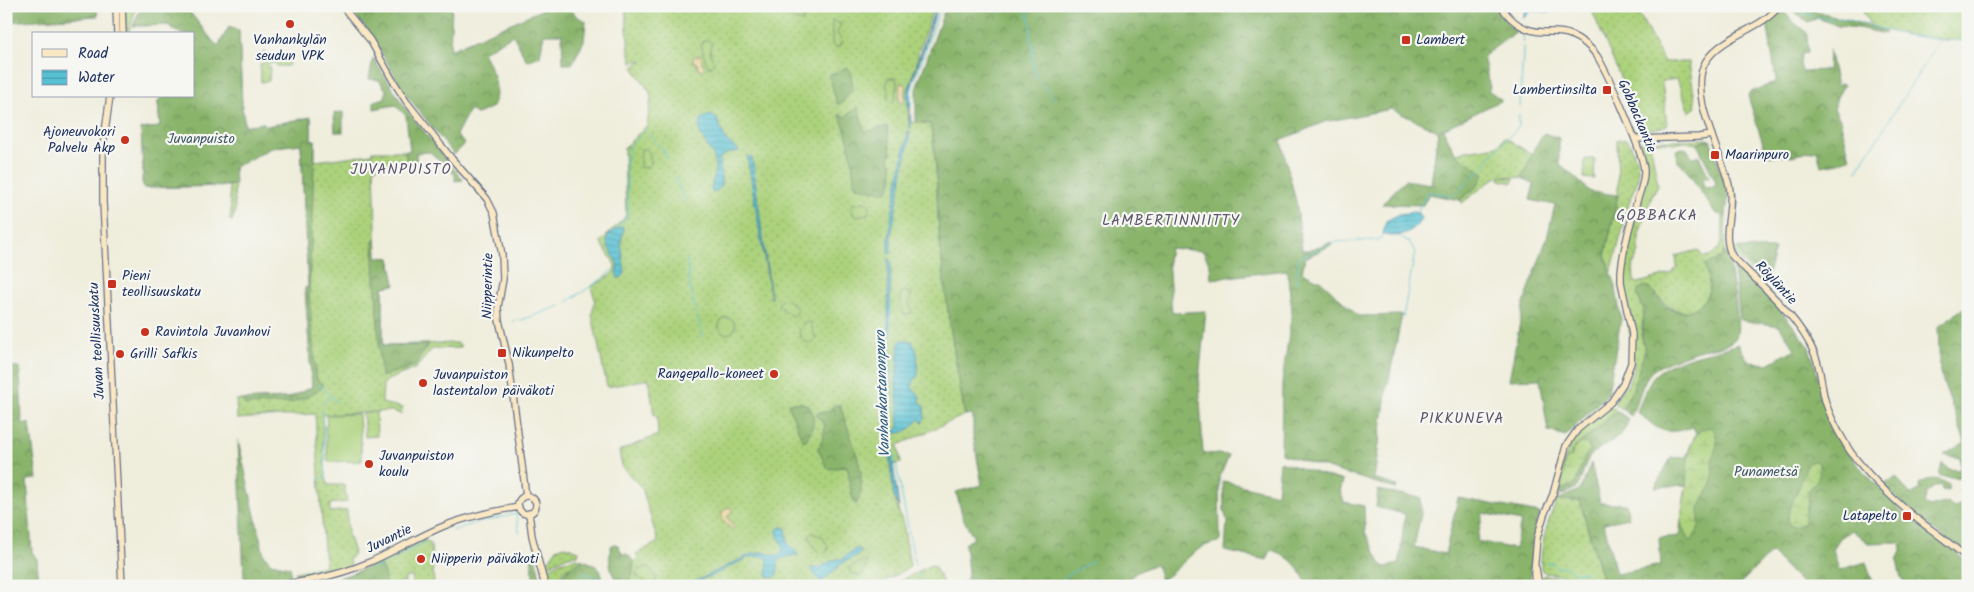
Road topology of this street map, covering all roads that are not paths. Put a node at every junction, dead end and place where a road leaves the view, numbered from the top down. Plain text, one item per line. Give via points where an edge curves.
1 (116, 6) edge
2 (122, 6) edge
3 (342, 6) edge
4 (1501, 6) edge
5 (1779, 6) edge
6 (117, 32) edge
7 (123, 32) edge
8 (110, 98) edge
9 (1712, 135) junction
10 (1635, 139) junction
11 (526, 496) junction
12 (519, 507) junction
13 (529, 514) junction
14 (1968, 560) edge
15 (1535, 566) junction
16 (122, 586) edge
17 (267, 586) edge
18 (545, 586) edge
19 (1535, 586) edge
20 (1539, 586) edge

1 - 6 street
2 - 7 street
3 - 11 street, Niipperintie via 370,40 406,101 487,199 494,213 502,255 499,320 509,364
4 - 10 street, Gobbackantie via 1510,18 1525,28 1566,33 1592,50
5 - 9 street, Röyläntie via 1712,54 1706,62 1700,89
8 - 16 street, Juvan teollisuuskatu via 103,146 102,202
9 - 10 street
9 - 14 street, Röyläntie via 1731,193 1726,242 1732,256 1782,308 1809,343 1819,365 1830,416 1860,464 1904,508
10 - 15 street, Gobbackantie via 1644,174 1622,261 1621,277 1632,328 1631,363 1611,402 1578,429 1566,446 1537,538
11 - 12 street via 521,499
11 - 13 street via 534,499 536,505
12 - 13 street
12 - 17 street, Juvantie via 446,525 338,574
13 - 18 street
15 - 19 street, Gobbackantie
15 - 20 street, Gobbackantie

